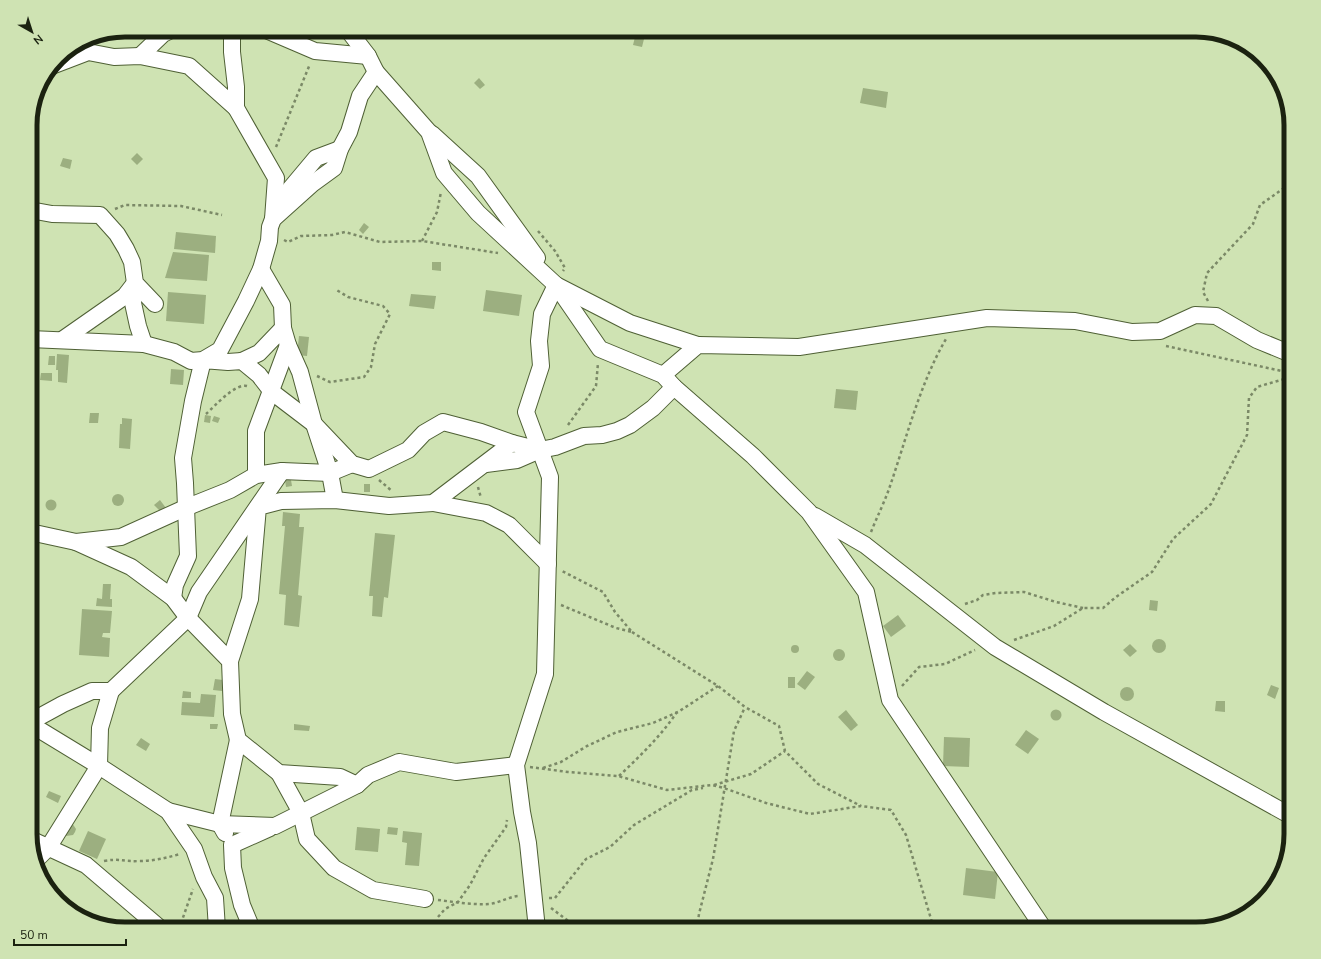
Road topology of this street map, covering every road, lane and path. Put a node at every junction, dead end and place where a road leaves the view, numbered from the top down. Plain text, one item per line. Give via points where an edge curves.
1 (160, 37) edge
2 (232, 37) edge
3 (282, 37) edge
4 (353, 37) edge
5 (315, 51) junction
6 (140, 56) junction
7 (368, 56) junction
8 (66, 60) edge
9 (376, 72) junction
10 (236, 108) junction
11 (429, 132) junction
12 (275, 151) dead end
13 (444, 173) junction
14 (1284, 188) edge
15 (37, 211) edge
16 (222, 215) dead end
17 (100, 216) junction
18 (271, 223) junction
19 (422, 241) junction
20 (503, 257) dead end
21 (261, 269) junction
22 (136, 283) junction
23 (556, 285) junction
24 (335, 289) dead end
25 (155, 304) dead end
26 (1216, 316) junction
27 (955, 323) junction
28 (283, 328) junction
29 (37, 339) edge
30 (62, 340) junction
31 (144, 344) junction
32 (288, 344) junction
33 (698, 345) junction
34 (1162, 345) dead end
35 (600, 349) junction
36 (1284, 351) edge
37 (203, 360) junction
38 (242, 361) junction
39 (1284, 371) edge
40 (300, 372) junction
41 (663, 375) junction
42 (1284, 378) edge
43 (674, 387) junction
44 (272, 392) junction
45 (314, 424) junction
46 (188, 430) junction
47 (512, 443) junction
48 (548, 448) junction
49 (352, 464) junction
50 (485, 464) junction
51 (369, 469) junction
52 (282, 471) junction
53 (330, 473) junction
54 (472, 474) junction
55 (256, 475) junction
56 (335, 500) junction
57 (433, 503) junction
58 (410, 504) junction
59 (258, 506) junction
60 (185, 508) junction
61 (809, 512) junction
62 (486, 513) junction
63 (37, 534) edge
64 (76, 542) junction
65 (866, 545) junction
66 (548, 564) junction
67 (173, 598) junction
68 (547, 599) junction
69 (1083, 608) junction
70 (948, 609) junction
71 (188, 618) junction
72 (632, 632) junction
73 (995, 647) junction
74 (230, 661) junction
75 (718, 686) junction
76 (111, 691) junction
77 (890, 700) junction
78 (745, 707) junction
79 (678, 712) junction
80 (37, 719) edge
81 (37, 727) edge
82 (238, 740) junction
83 (785, 751) junction
84 (516, 765) junction
85 (99, 766) junction
86 (541, 769) junction
87 (279, 773) junction
88 (618, 776) junction
89 (725, 782) junction
90 (357, 785) junction
91 (712, 785) junction
92 (724, 788) junction
93 (861, 806) junction
94 (168, 811) junction
95 (1284, 812) edge
96 (301, 813) junction
97 (508, 814) dead end
98 (220, 824) junction
99 (275, 826) junction
100 (38, 843) edge
101 (232, 845) junction
102 (48, 848) junction
103 (194, 849) junction
104 (40, 856) edge
105 (86, 865) junction
106 (204, 877) junction
107 (534, 896) junction
108 (425, 899) joint
109 (458, 902) junction
110 (153, 922) edge
111 (181, 922) edge
112 (217, 922) edge
113 (249, 922) edge
114 (438, 922) edge
115 (536, 922) edge
116 (569, 922) edge
117 (698, 922) edge
118 (932, 922) edge
119 (1039, 922) edge

1 - 6 street
2 - 10 street
3 - 5 street
4 - 7 street
5 - 7 street
5 - 12 path
6 - 8 street via 114,57 88,52
6 - 10 street via 189,66
7 - 9 street
9 - 11 street
9 - 18 street via 360,96 334,168 312,184
10 - 18 street via 276,178
11 - 13 street
11 - 23 street via 478,176
13 - 19 path via 437,212
13 - 23 street via 478,212
14 - 26 path via 1260,205 1253,224 1207,273 1203,292
15 - 17 street
16 - 17 path via 181,206 125,205
17 - 22 street via 117,234 126,249 132,262
18 - 19 path via 275,238 288,242 301,236 345,232 380,242
18 - 21 street
19 - 20 path via 498,253
21 - 28 street via 282,305
21 - 37 street via 220,350
22 - 25 street
22 - 30 street via 125,296
22 - 31 street via 133,303
23 - 33 street via 630,323
23 - 35 street
23 - 48 street via 542,314 539,341 541,366 526,412
24 - 40 path via 348,297 383,306 390,314 375,344 371,367 364,377 330,382 308,372
26 - 27 street via 1195,315 1160,331 1132,332 1075,321 987,318
26 - 36 street via 1258,340
27 - 33 street via 799,347
27 - 65 path via 938,352 916,407 889,491
28 - 32 street
28 - 38 street via 259,353
29 - 30 street
30 - 31 street
31 - 37 street via 174,352 191,361
32 - 40 street
32 - 44 street
33 - 41 street
34 - 39 path
35 - 41 street
35 - 48 path via 596,386
37 - 38 street
37 - 46 street
38 - 44 street via 259,375
40 - 45 street
41 - 43 street
42 - 69 path via 1257,387 1249,398 1248,436 1211,504 1173,539 1152,572 1103,608
43 - 48 street via 653,408 617,432 584,436
43 - 61 street via 753,456
44 - 45 street
44 - 46 path via 244,386 229,393
44 - 55 street via 256,431
45 - 49 street
45 - 53 street
46 - 60 street via 183,458
47 - 48 street
47 - 50 street
47 - 51 street via 444,422 424,432 408,450
48 - 50 street via 517,460
48 - 66 street
49 - 51 street
49 - 53 street
50 - 54 street
51 - 58 path
52 - 53 street
52 - 55 street
52 - 59 street
53 - 56 street
54 - 57 street
54 - 62 path
55 - 60 street via 230,490
56 - 58 street via 389,506
56 - 59 street via 281,501
57 - 58 street
57 - 62 street
59 - 71 street via 199,592
59 - 74 street via 250,599
60 - 64 street via 121,537
60 - 67 street via 188,556 175,585
61 - 65 street
61 - 77 street via 866,592
62 - 66 street via 509,525
63 - 64 street
64 - 67 street via 130,567
65 - 70 street
66 - 68 street
66 - 72 path via 603,592 615,612
67 - 71 street
68 - 72 path via 616,628
68 - 84 street via 545,674
69 - 70 path via 1024,592 983,595 977,600
69 - 73 path via 1054,626
70 - 73 street
71 - 74 street
71 - 76 street
72 - 75 path
73 - 77 path via 983,646 945,664 919,667
73 - 95 street via 1104,712
74 - 82 street via 232,714
75 - 78 path
75 - 79 path
76 - 80 street via 92,691
76 - 85 street via 100,728
77 - 119 street
78 - 83 path via 779,726
78 - 89 path via 734,731
79 - 86 path via 653,723 617,732 561,762
79 - 88 path via 642,754
81 - 85 street
82 - 87 street
82 - 98 street
83 - 89 path via 751,774
83 - 93 path via 818,784
84 - 86 path
84 - 90 street via 456,772 399,762 368,775
84 - 107 street
85 - 94 street
85 - 102 street
86 - 88 path
87 - 90 street via 340,777
87 - 96 street
88 - 91 path via 667,790
89 - 91 path
89 - 92 path
90 - 96 street
91 - 92 path
91 - 107 path via 692,790 634,825 610,848 586,859 555,898
92 - 93 path via 766,803 810,814
92 - 117 path via 713,859
93 - 118 path via 891,810 906,836
94 - 98 street
94 - 103 street
96 - 99 street
96 - 108 street via 307,840 334,868 373,890
97 - 109 path via 506,827
98 - 99 street
98 - 101 street
99 - 101 street
100 - 102 street
101 - 113 street via 233,868
102 - 104 street
102 - 105 street
103 - 105 path via 163,859 115,859
103 - 106 street
105 - 110 street
106 - 111 path via 192,890
106 - 112 street via 215,898
107 - 109 path via 515,896 491,904
107 - 115 street
107 - 116 path
108 - 109 path
109 - 114 path via 445,909 438,917

